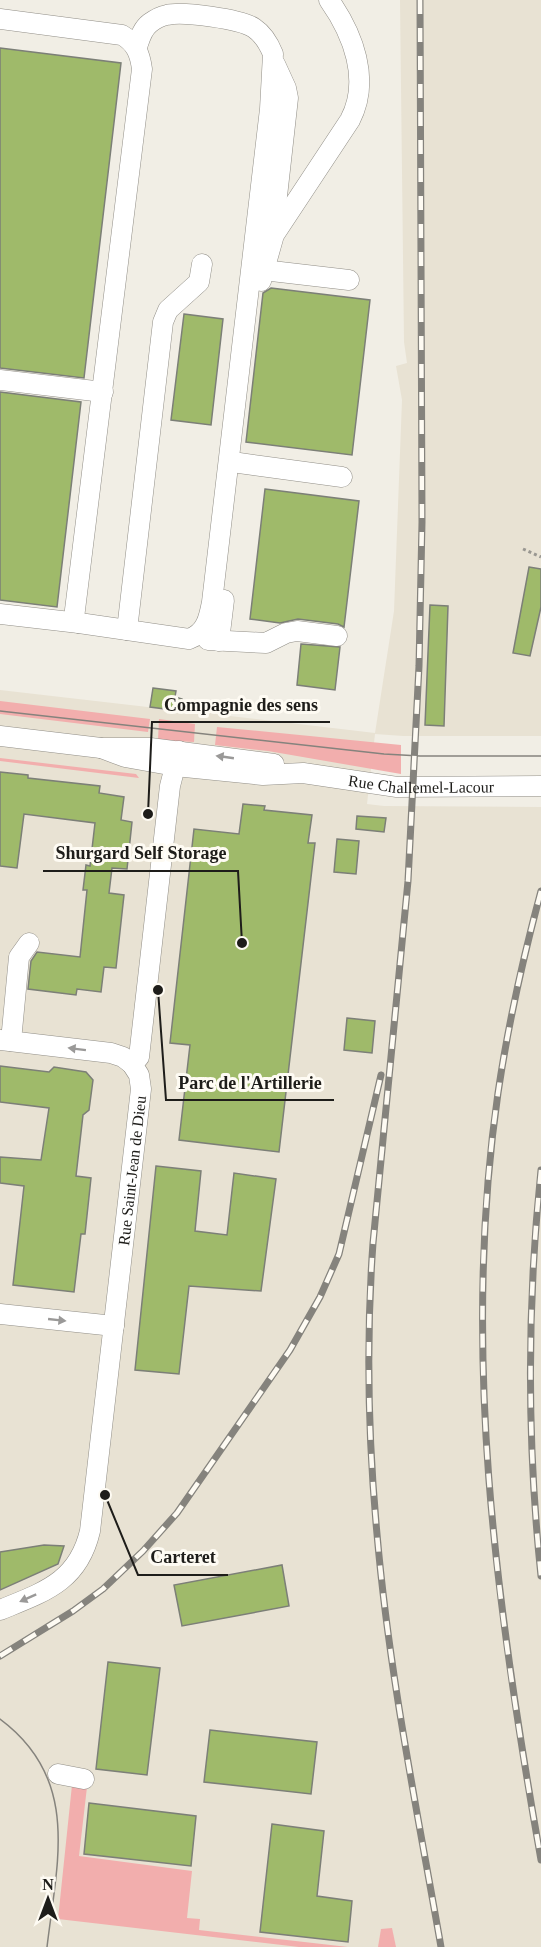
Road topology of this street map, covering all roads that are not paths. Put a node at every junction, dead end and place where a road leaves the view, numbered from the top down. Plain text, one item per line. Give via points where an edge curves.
1 (329, 0) edge
2 (0, 19) edge
3 (136, 47) junction
4 (273, 61) junction
5 (272, 239) junction
6 (202, 264) dead end
7 (263, 270) junction
8 (349, 280) dead end
9 (0, 380) edge
10 (103, 392) junction
11 (240, 463) junction
12 (342, 477) dead end
13 (0, 614) edge
14 (79, 623) junction
15 (127, 630) junction
16 (337, 636) dead end
17 (189, 639) junction
18 (219, 641) junction
19 (0, 736) edge
20 (177, 759) junction
21 (541, 786) edge
22 (29, 943) dead end
23 (5, 1041) edge
24 (132, 1064) junction
25 (0, 1314) edge
26 (114, 1326) junction
27 (0, 1610) edge
28 (58, 1774) dead end
29 (84, 1779) dead end

1 - 5 street via 351,37 360,83 358,101 350,120
2 - 3 street via 112,32 126,37
3 - 4 street via 149,24 167,15 184,14 236,20 253,27 270,45
3 - 10 street via 142,69
4 - 5 street via 288,98
4 - 17 street via 212,602 203,631
5 - 7 street
6 - 15 street via 199,282 168,310 163,322
7 - 8 street
7 - 11 street
9 - 10 street
10 - 14 street via 74,614
11 - 12 street
11 - 18 street
13 - 14 street
14 - 15 street
15 - 17 street
16 - 18 street via 297,631 266,643
17 - 18 street
19 - 20 street, Rue Challemel-Lacour via 101,748 126,747
20 - 21 street, Rue Challemel-Lacour via 273,763 303,773 397,788
20 - 24 street via 170,786 139,1057
22 - 23 street via 18,957
24 -> 23 street via 111,1053
24 - 26 street, Rue Saint-Jean de Dieu via 141,1089
25 -> 26 street
26 -> 27 street, Rue Saint-Jean de Dieu via 87,1545 75,1567 55,1584
28 - 29 street

